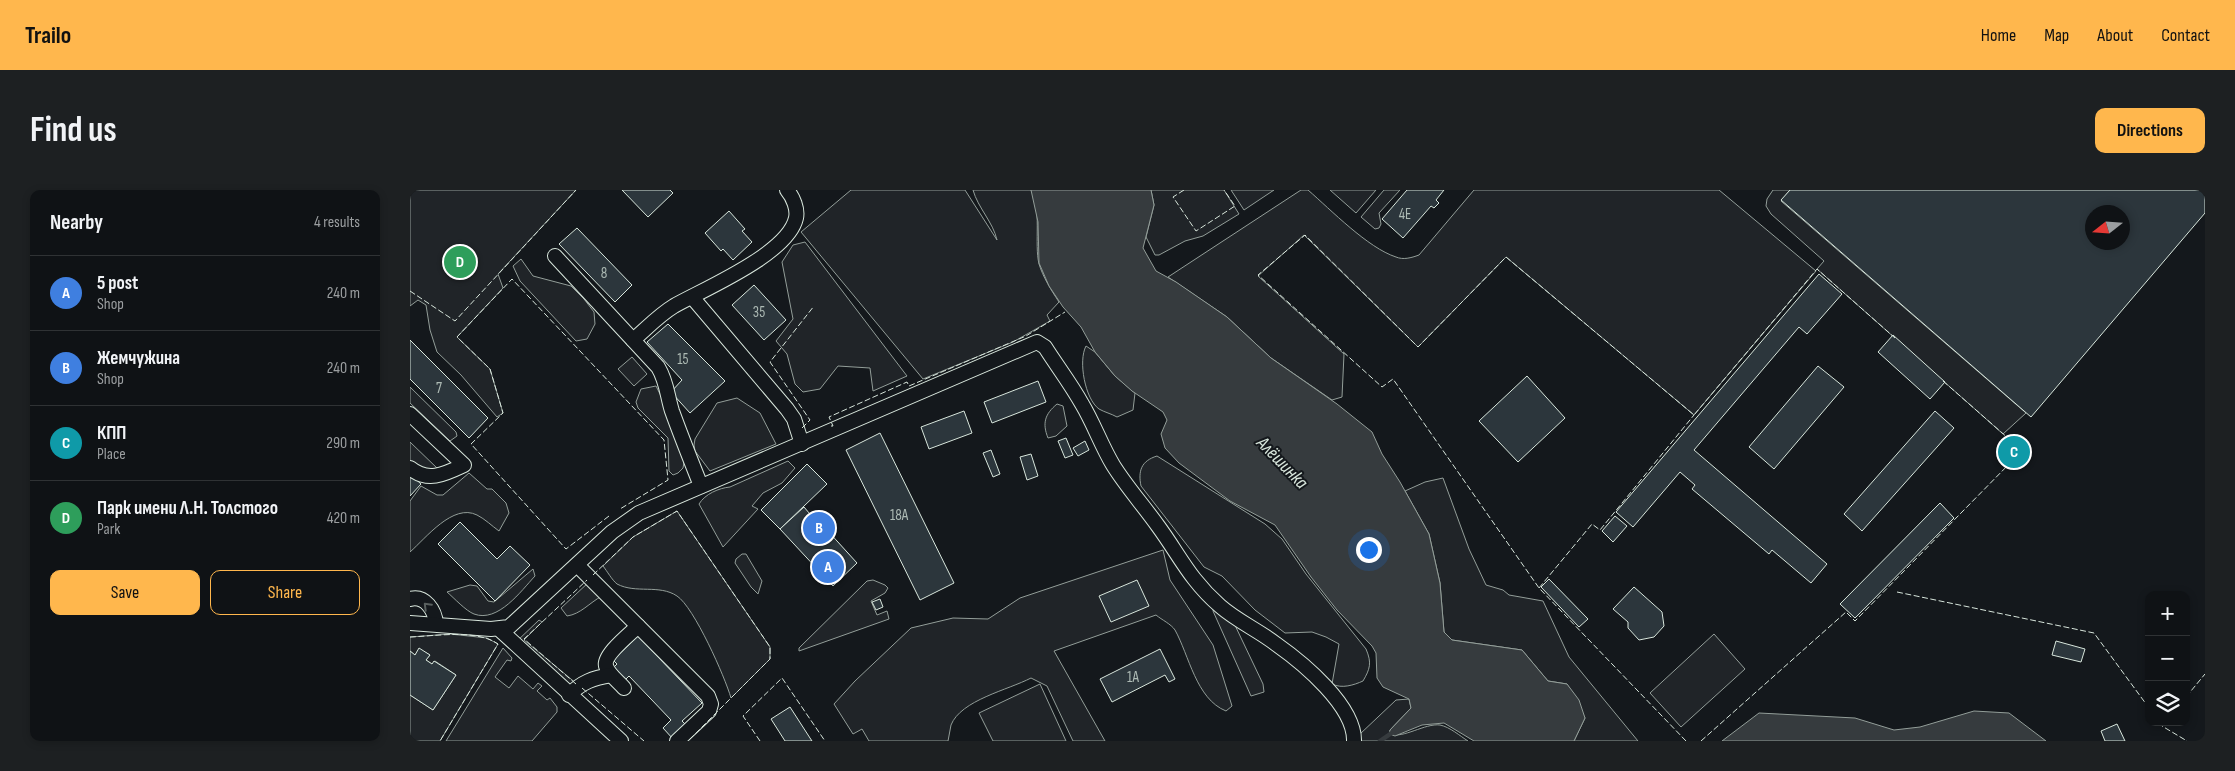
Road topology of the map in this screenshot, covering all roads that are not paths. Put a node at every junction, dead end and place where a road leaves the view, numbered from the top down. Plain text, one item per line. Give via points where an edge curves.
1 (787, 190) edge
2 (555, 256) dead end
3 (692, 297) junction
4 (632, 340) junction
5 (410, 414) edge
6 (802, 444) junction
7 (410, 468) edge
8 (701, 486) junction
9 (577, 565) junction
10 (410, 599) edge
11 (410, 623) edge
12 (436, 624) junction
13 (638, 626) junction
14 (499, 629) junction
15 (612, 675) junction
16 (624, 688) dead end
17 (569, 695) junction
18 (621, 741) edge
19 (677, 741) edge
20 (1354, 741) edge

1 - 3 street via 795,206 796,218 790,232 760,258
2 - 4 street
3 - 4 street via 672,307
3 - 6 street via 794,418
4 - 8 street via 666,379 672,410
5 - 7 street via 464,465 429,477
6 - 8 street
6 - 20 street via 1032,343 1041,343 1081,402 1113,464 1159,526 1186,570 1221,607 1275,643 1322,684 1350,719 1355,732
8 - 9 street via 654,505 625,522
9 - 13 street
9 - 14 street via 511,626
12 -> 10 street via 428,605 418,598
11 - 12 street
12 - 14 street
13 - 15 street via 607,656 605,664
13 - 19 street via 708,696 711,704 709,711
14 - 17 street
15 - 16 street
15 - 17 street via 590,679
17 - 18 street

